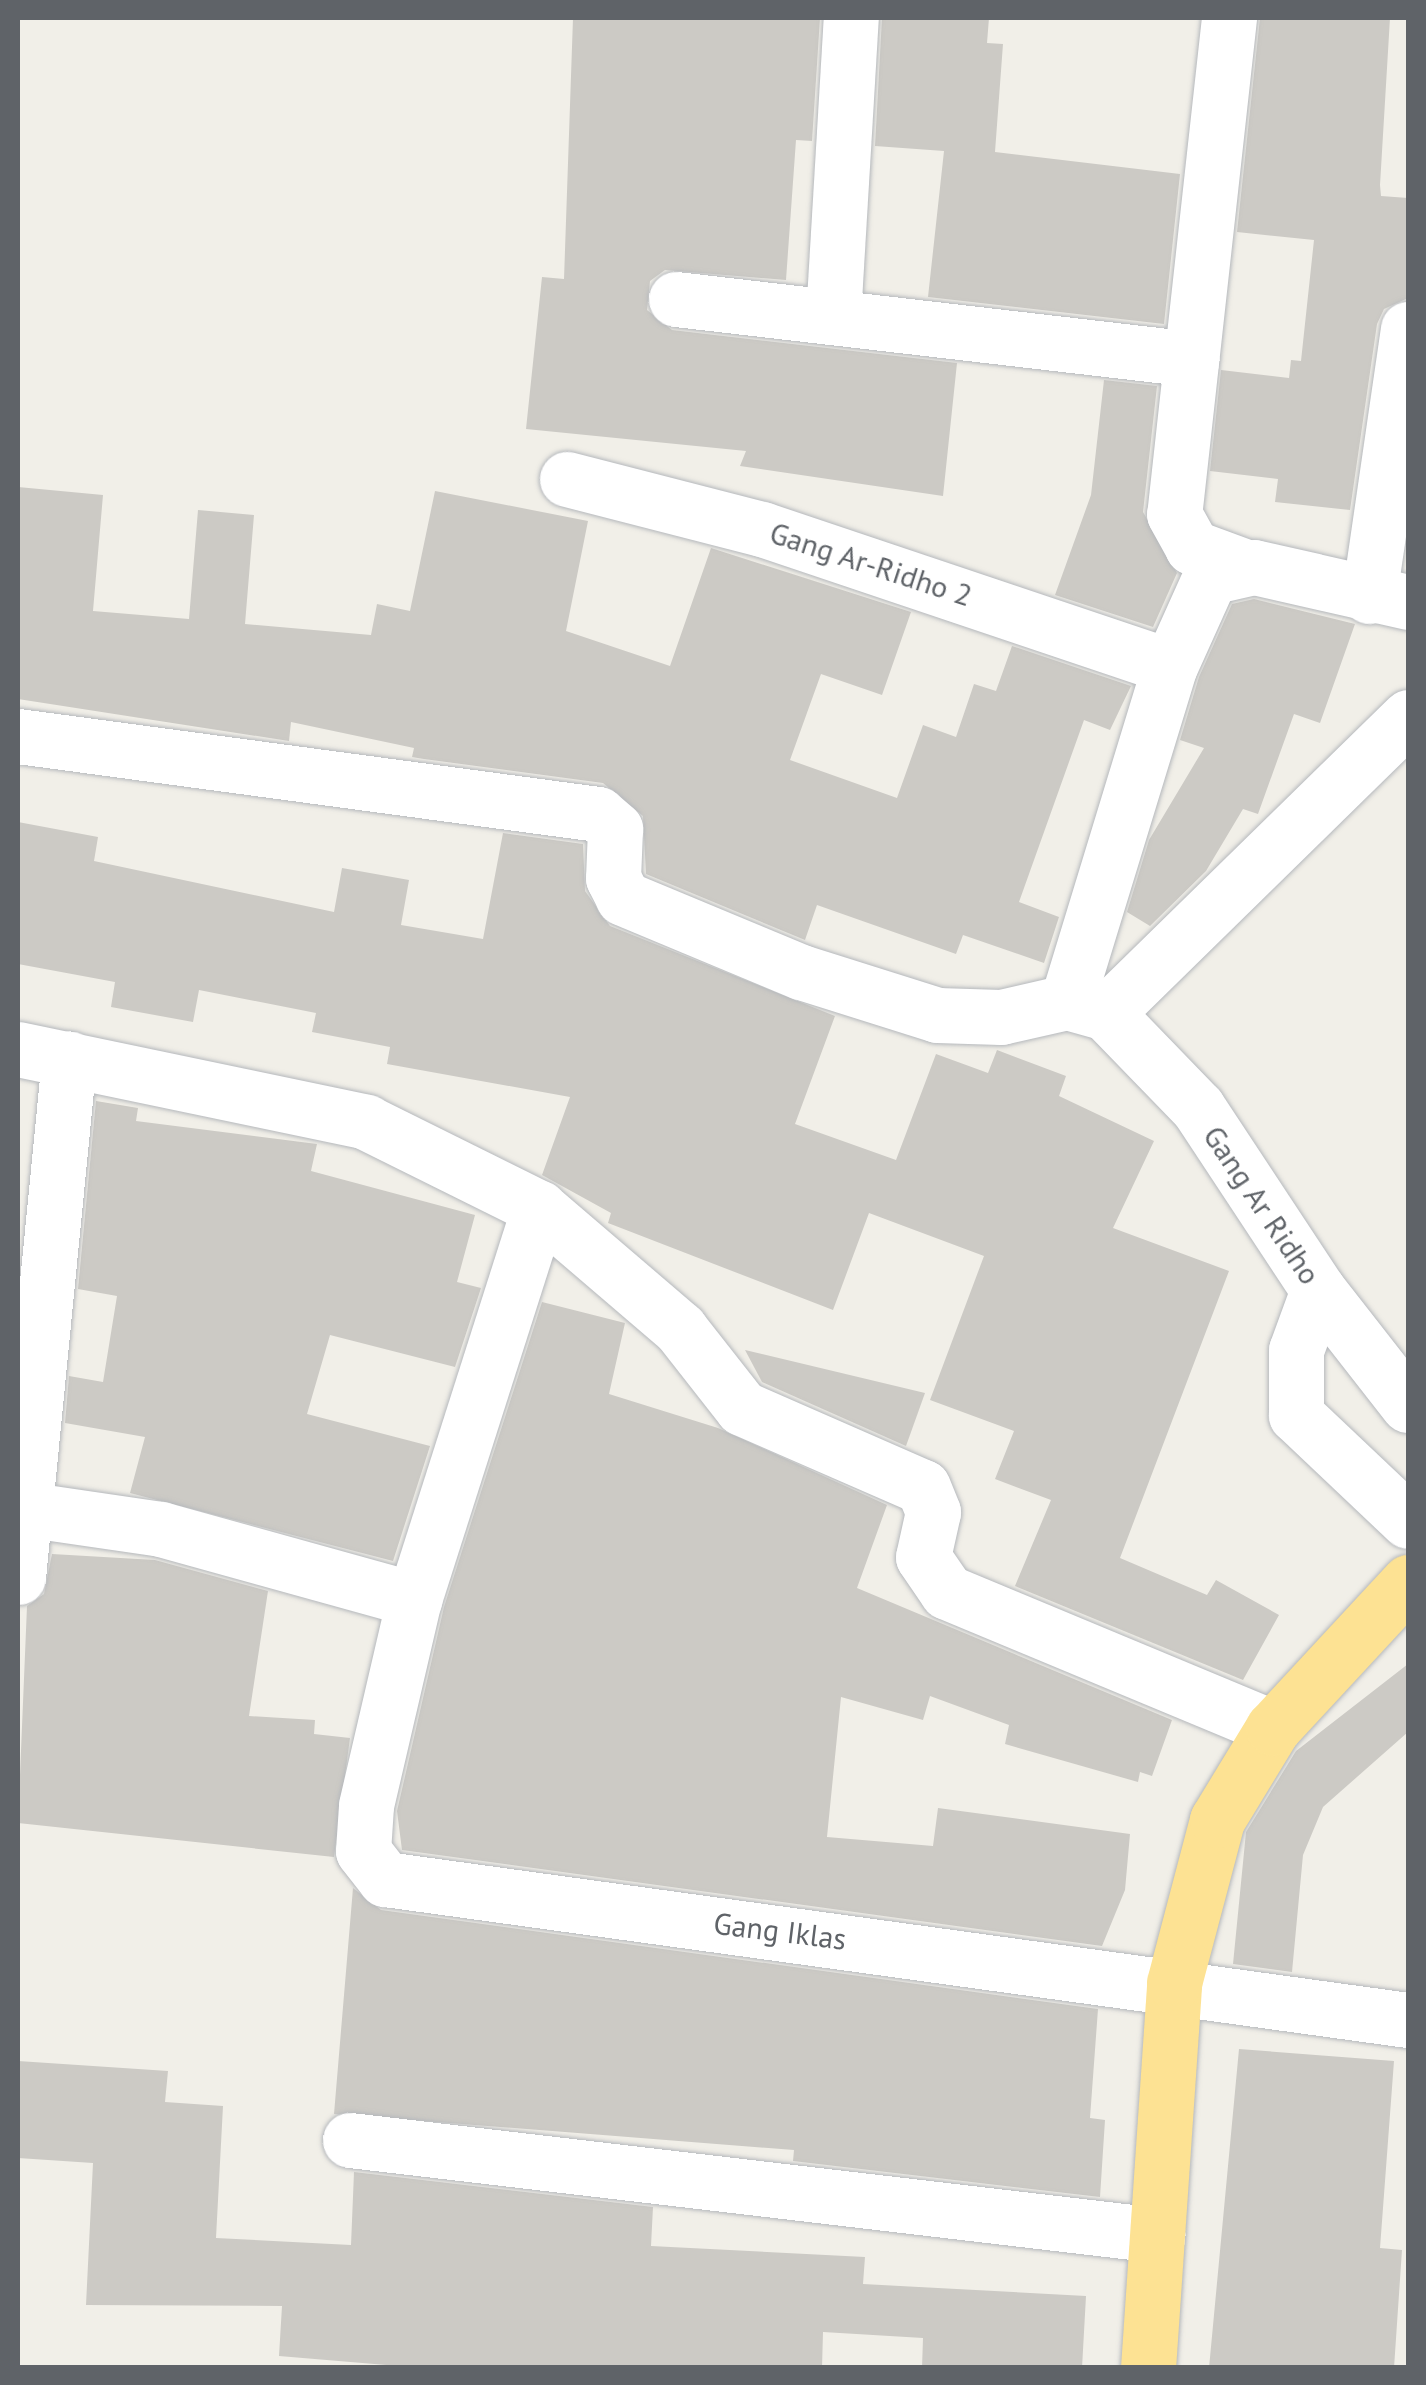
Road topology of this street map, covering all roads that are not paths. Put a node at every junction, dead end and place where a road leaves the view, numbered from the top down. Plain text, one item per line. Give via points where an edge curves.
1 (851, 18) edge
2 (1229, 18) edge
3 (676, 299) dead end
4 (834, 317) junction
5 (1408, 329) edge
6 (1192, 359) junction
7 (568, 479) dead end
8 (1240, 565) junction
9 (1388, 599) edge
10 (1170, 666) junction
11 (1408, 717) edge
12 (18, 736) edge
13 (1086, 1007) junction
14 (43, 1054) edge
15 (539, 1208) junction
16 (1318, 1290) junction
17 (1408, 1405) edge
18 (24, 1510) junction
19 (1408, 1522) edge
20 (18, 1577) edge
21 (1408, 1582) edge
22 (414, 1599) junction
23 (1272, 1728) junction
24 (1174, 1982) junction
25 (1408, 2020) edge
26 (350, 2140) dead end
27 (1157, 2235) junction
28 (1148, 2368) edge

1 - 4 street
2 - 6 street
3 - 4 street
4 - 6 street
5 - 9 street
6 - 8 street via 1177,534
7 - 10 street, Gang Ar-Ridho 2 via 762,529
8 - 9 street
8 - 10 street via 1210,577
10 - 13 street
11 - 13 street
12 - 13 street via 598,814 615,830 613,878 623,898 801,972 937,1014 1000,1017
13 - 16 street, Gang Ar Ridho via 1198,1108
14 - 15 street via 366,1122
14 - 18 street
15 - 22 street
15 - 23 street via 680,1329 742,1408 923,1487 932,1512 923,1556 947,1592
16 - 17 street, Gang Ar Ridho
16 - 19 street via 1296,1350 1296,1415
18 - 20 street
18 - 22 street via 161,1529
21 - 23 highway
22 - 24 street, Gang Iklas via 366,1806 363,1851 385,1879
23 - 24 highway via 1217,1820
24 - 25 street, Gang Iklas
24 - 27 highway
26 - 27 street
27 - 28 highway

